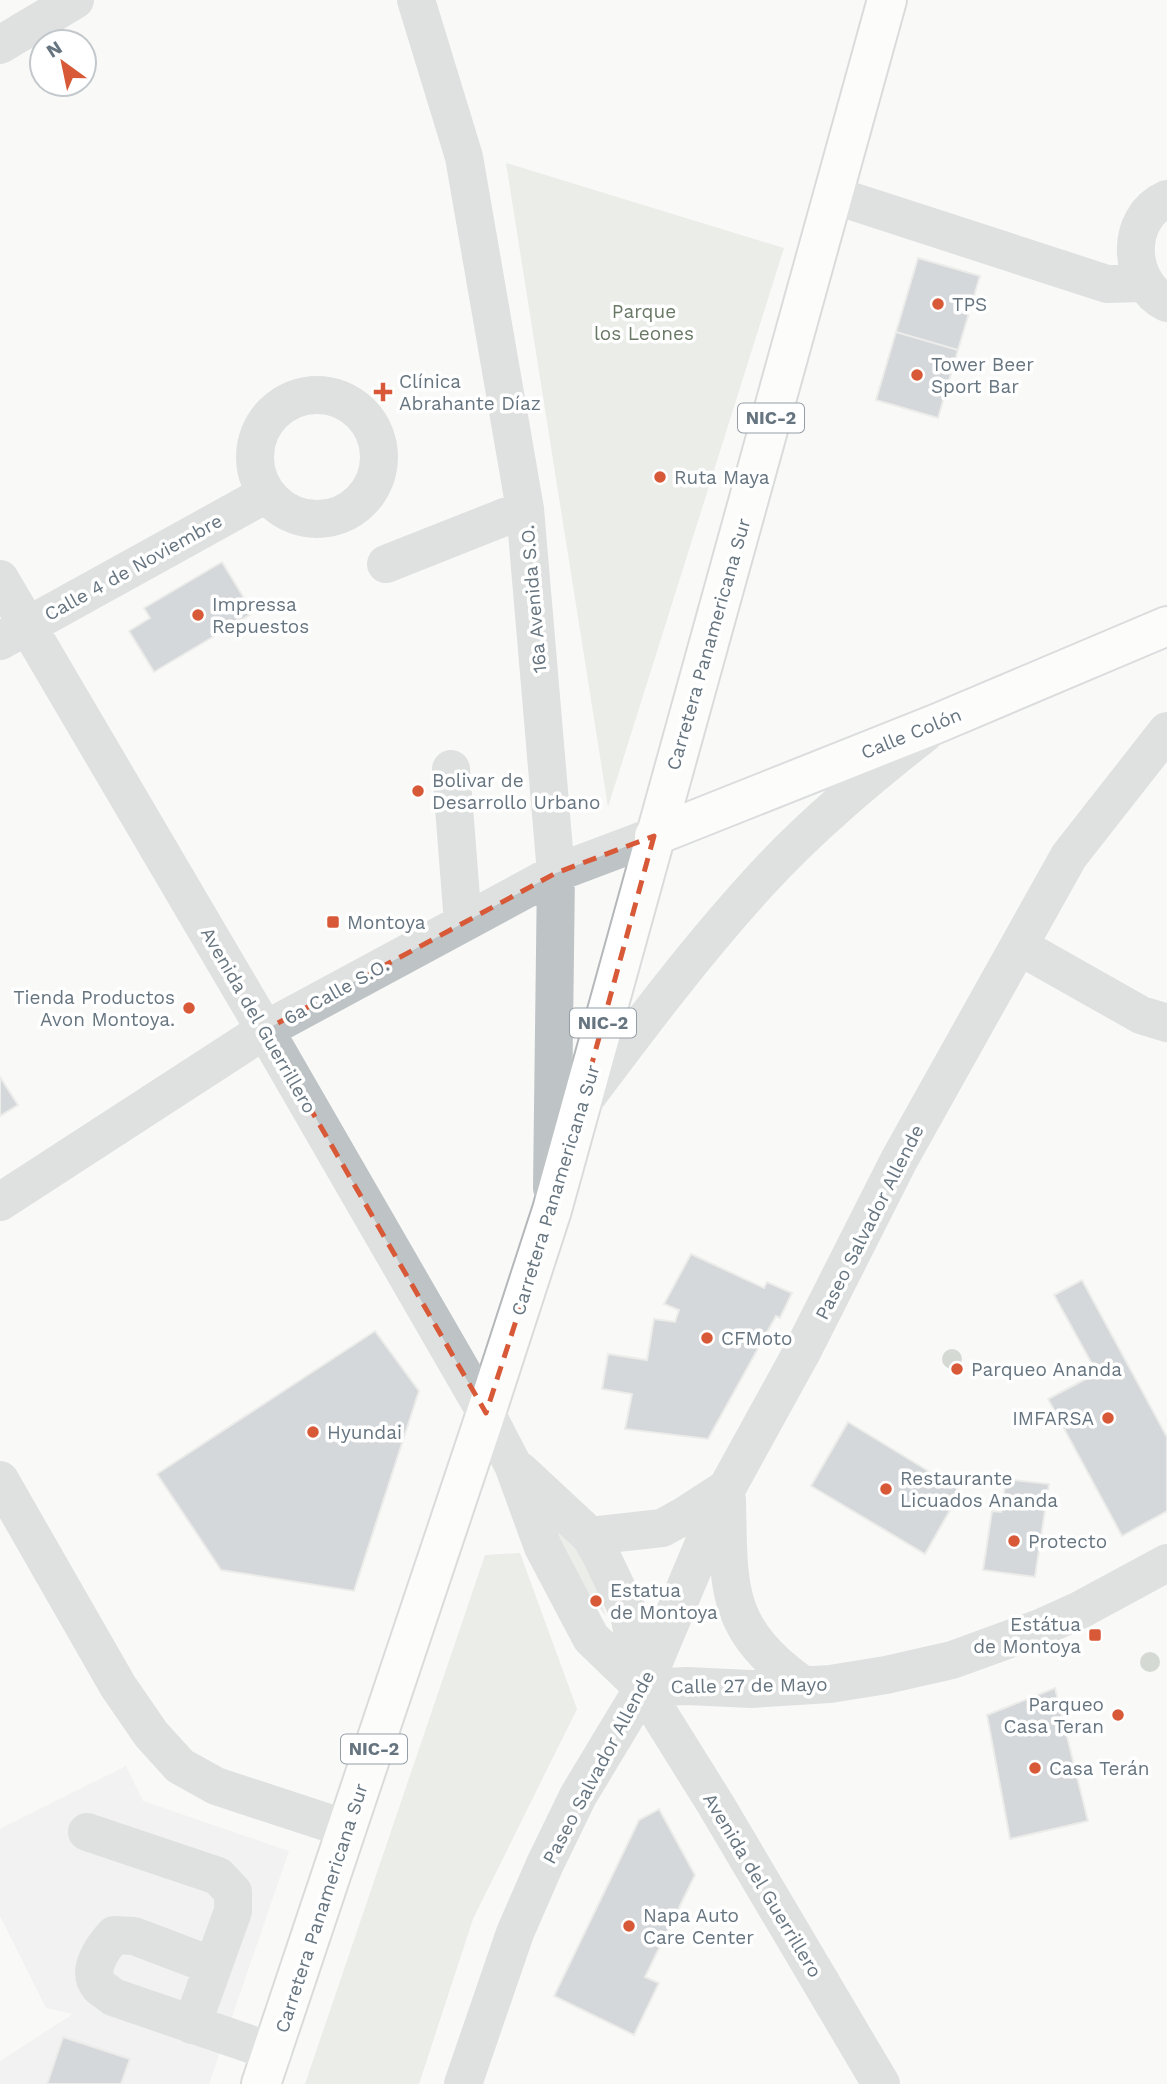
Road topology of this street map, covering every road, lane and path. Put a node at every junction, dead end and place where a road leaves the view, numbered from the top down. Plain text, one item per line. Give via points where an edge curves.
1 (75, 0) edge
2 (416, 0) edge
3 (887, 0) edge
4 (0, 45) edge
5 (833, 195) junction
6 (1167, 199) edge
7 (1156, 293) edge
8 (266, 494) dead end
9 (525, 509) junction
10 (386, 564) dead end
11 (0, 579) edge
12 (1167, 626) edge
13 (14, 633) edge
14 (938, 723) junction
15 (1167, 730) edge
16 (451, 769) dead end
17 (654, 836) junction
18 (556, 873) junction
19 (463, 923) junction
20 (1019, 946) junction
21 (1167, 1023) edge
22 (265, 1030) junction
23 (581, 1105) junction
24 (0, 1202) edge
25 (552, 1210) junction
26 (486, 1413) junction
27 (513, 1465) junction
28 (0, 1480) edge
29 (727, 1488) junction
30 (590, 1536) junction
31 (1167, 1563) edge
32 (803, 1685) junction
33 (643, 1688) junction
34 (347, 1829) junction
35 (88, 1832) dead end
36 (213, 1966) junction
37 (192, 2025) junction
38 (267, 2068) edge
39 (463, 2084) edge
40 (881, 2084) edge

1 - 4 street
2 - 9 street, 16a Avenida S.O. via 464,157
3 - 5 main road, Carretera Panamericana Sur / NIC-2
5 - 7 street via 1107,284
5 - 17 main road, Carretera Panamericana Sur / NIC-2
6 - 7 street via 1148,214 1135,248 1137,266
8 - 13 street, Calle 4 de Noviembre
9 - 10 street
9 - 18 street, 16a Avenida S.O.
11 - 13 street, Avenida del Guerrillero
12 - 14 main road, Calle Colón
13 - 22 street, Avenida del Guerrillero
14 - 17 main road, Calle Colón
14 - 23 street via 832,810 759,882 661,998
15 - 20 street, Paseo Salvador Allende via 1069,856
16 - 19 street
17 - 18 street, 6a Calle S.O.
17 - 23 main road, Carretera Panamericana Sur / NIC-2
18 - 19 street, 6a Calle S.O.
18 - 25 street, 16a Avenida S.O.
19 - 22 street, 6a Calle S.O.
20 - 21 street via 1140,1015
20 - 29 street, Paseo Salvador Allende via 899,1160
22 - 24 street, 6a Calle S.O.
22 - 26 street, Avenida del Guerrillero
23 - 25 main road, Carretera Panamericana Sur / NIC-2
25 - 26 main road, Carretera Panamericana Sur / NIC-2
26 - 27 street, Avenida del Guerrillero
26 - 34 main road, Carretera Panamericana Sur / NIC-2
27 - 30 street, Avenida del Guerrillero
27 - 33 street, Avenida del Guerrillero via 543,1547 591,1638
28 - 34 street via 118,1686 180,1766 216,1786
29 - 30 street via 662,1528
29 - 32 street via 735,1606 754,1640
29 - 33 street, Paseo Salvador Allende
30 - 33 street, Avenida del Guerrillero via 629,1614
31 - 32 street, Calle 27 de Mayo via 1080,1610 952,1660 886,1675
32 - 33 street, Calle 27 de Mayo
33 - 39 street, Paseo Salvador Allende via 578,1796 545,1864 515,1933
33 - 40 street, Avenida del Guerrillero
34 - 38 main road, Carretera Panamericana Sur / NIC-2
35 - 36 street via 218,1876 233,1892 233,1911
36 - 37 street
36 - 37 street via 134,1936 114,1935 101,1949 94,1969 97,1984 113,1997
37 - 38 street

